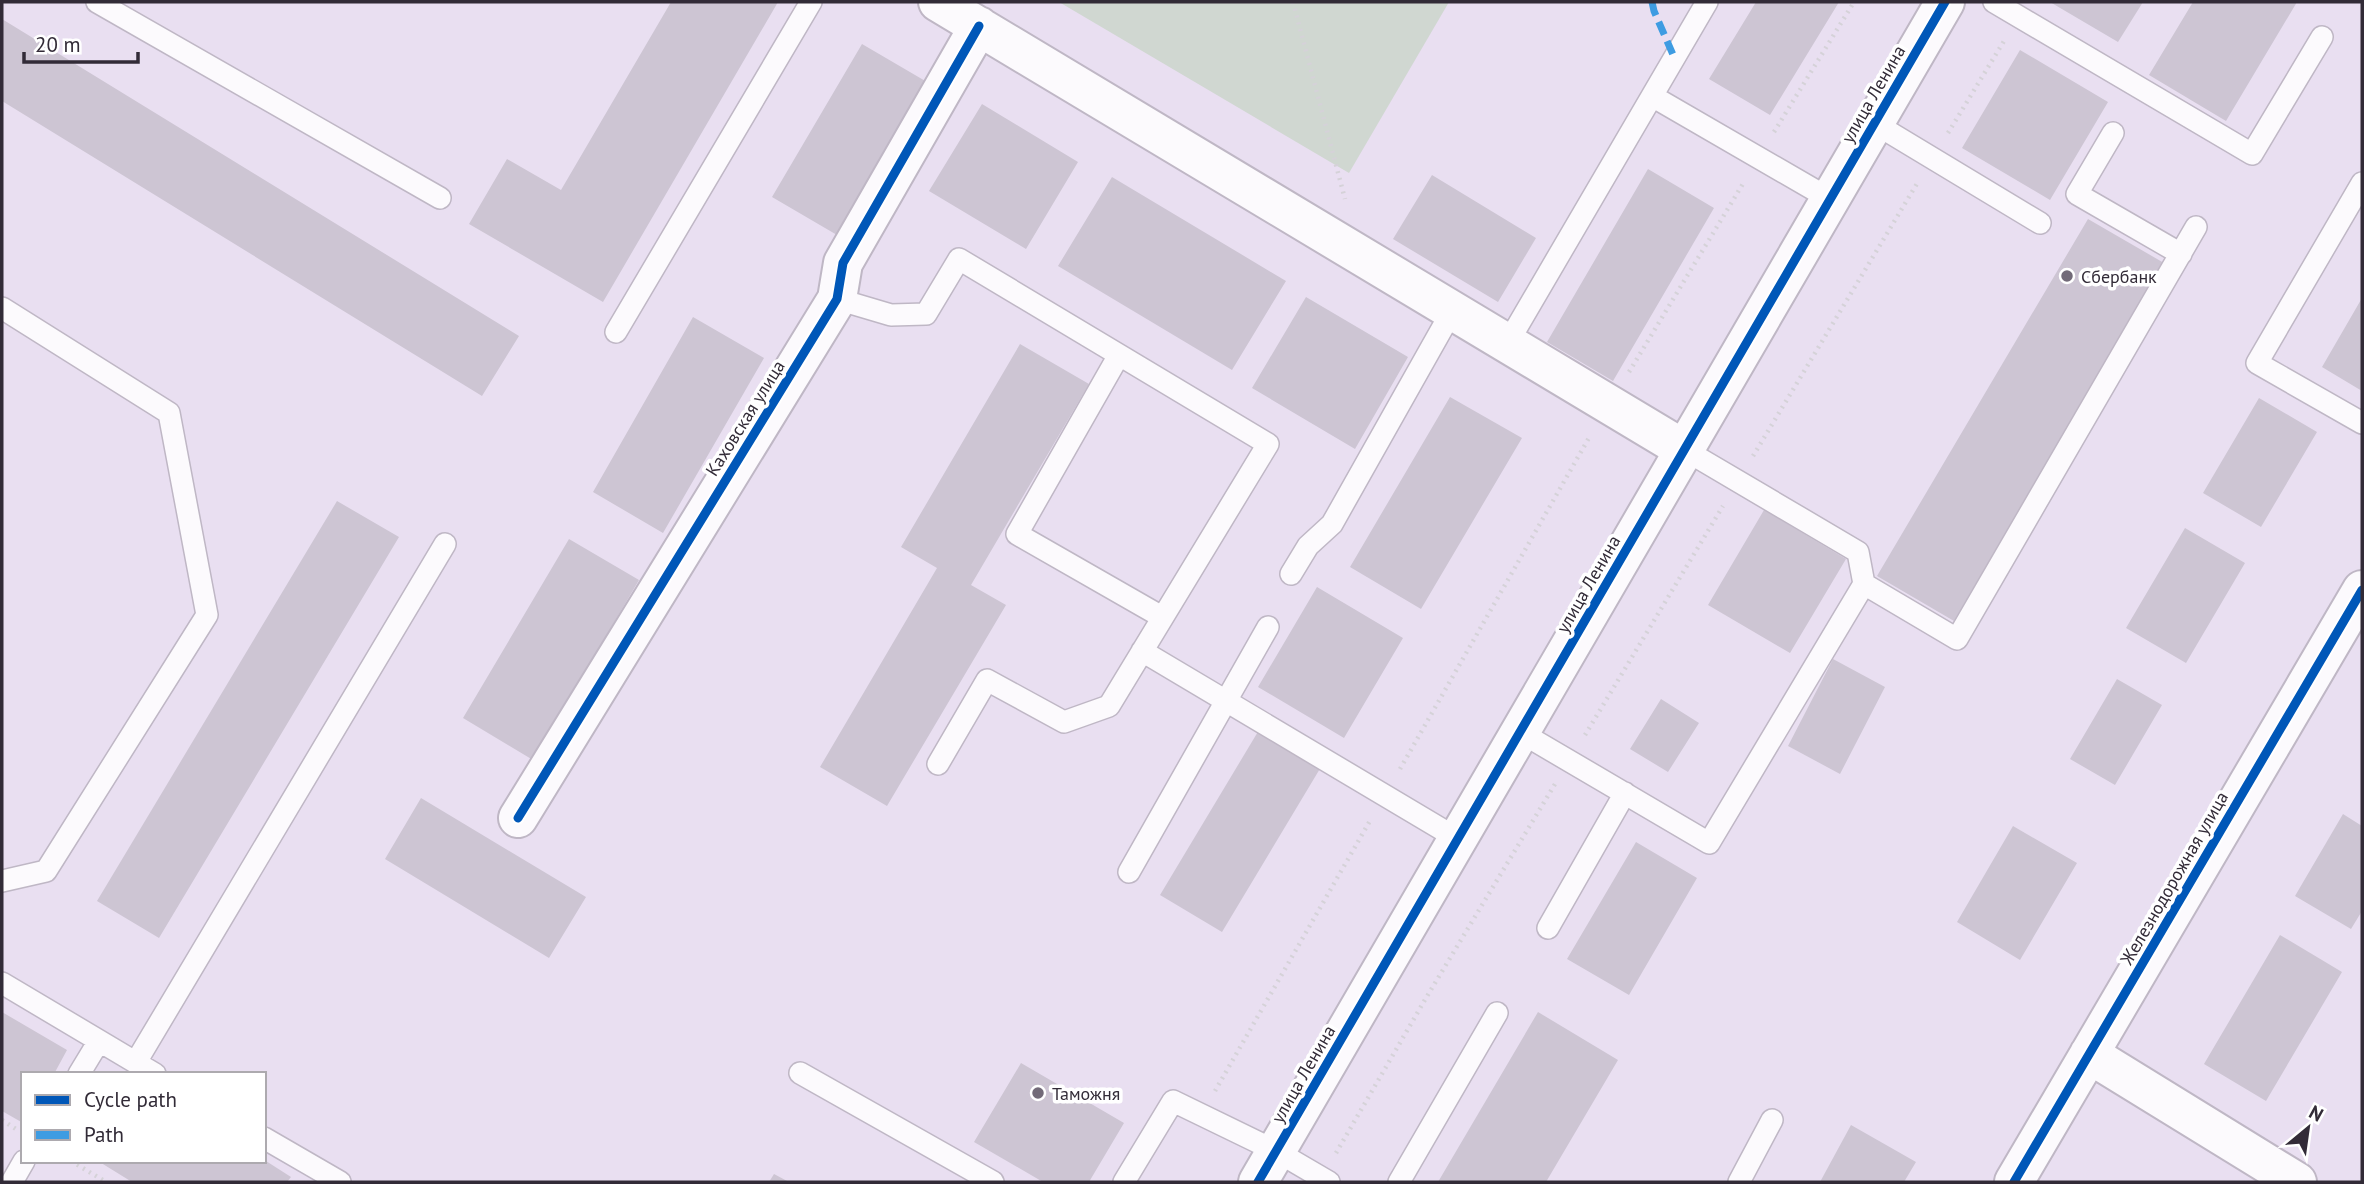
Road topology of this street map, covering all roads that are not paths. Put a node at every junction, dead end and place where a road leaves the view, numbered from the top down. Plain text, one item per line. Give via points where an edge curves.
1 (97, 2) edge
2 (811, 2) edge
3 (938, 2) edge
4 (1707, 2) edge
5 (1945, 2) edge
6 (1994, 2) edge
7 (979, 26) junction
8 (2322, 37) dead end
9 (1652, 96) junction
10 (1874, 122) junction
11 (2113, 133) dead end
12 (2362, 183) edge
13 (440, 198) dead end
14 (1830, 199) junction
15 (2040, 223) dead end
16 (2196, 228) dead end
17 (2181, 254) junction
18 (837, 299) junction
19 (2, 308) edge
20 (1452, 311) junction
21 (616, 332) dead end
22 (1507, 344) junction
23 (1119, 355) junction
24 (2362, 423) edge
25 (1685, 450) junction
26 (445, 544) dead end
27 (1291, 574) dead end
28 (1864, 584) junction
29 (2362, 590) edge
30 (1162, 617) junction
31 (1268, 627) dead end
32 (1142, 651) junction
33 (1226, 700) junction
34 (1520, 732) junction
35 (938, 764) dead end
36 (1625, 793) junction
37 (519, 818) dead end
38 (1458, 839) junction
39 (1129, 872) dead end
40 (2, 881) edge
41 (1548, 928) dead end
42 (2, 983) edge
43 (1497, 1013) dead end
44 (99, 1041) junction
45 (2089, 1054) junction
46 (136, 1062) junction
47 (80, 1072) edge
48 (152, 1072) edge
49 (800, 1073) dead end
50 (1772, 1120) dead end
51 (266, 1139) edge
52 (23, 1163) edge
53 (1267, 1166) edge
54 (1325, 1180) edge
55 (12, 1182) edge
56 (340, 1182) edge
57 (993, 1182) edge
58 (1124, 1182) edge
59 (1399, 1182) edge
60 (1739, 1182) edge
61 (2014, 1182) edge
62 (2297, 1182) edge

1 - 13 lane
2 - 21 lane
3 - 7 street
4 - 9 lane
5 - 10 street, улица Ленина
6 - 8 lane via 2252,154
7 - 18 street, Каховская улица via 843,263
7 - 20 street
9 - 14 lane
9 - 22 lane
10 - 14 street, улица Ленина
10 - 15 lane
11 - 17 lane via 2077,194
12 - 24 lane via 2257,363
14 - 25 street, улица Ленина
16 - 17 lane
17 - 28 lane via 1956,639
18 - 23 lane via 891,315 926,314 959,259
18 - 37 street, Каховская улица
19 - 40 lane via 169,413 207,615 46,871
20 - 22 street
20 - 27 lane via 1332,524 1308,546
22 - 25 street
23 - 30 lane via 1017,534
23 - 30 lane via 1268,444
25 - 28 lane via 1858,552
25 - 34 street, улица Ленина
26 - 46 lane
28 - 36 lane via 1709,843
29 - 45 street, Железнодорожная улица
30 - 32 lane
31 - 33 lane
32 - 33 lane
32 - 35 lane via 1109,706 1064,722 988,680
33 - 38 lane
33 - 39 lane
34 - 36 lane
34 - 38 street, улица Ленина
36 - 41 lane
38 - 53 street, улица Ленина
42 - 44 lane
43 - 59 lane
44 - 46 lane
44 - 47 lane
45 - 61 street, Железнодорожная улица
45 - 62 street
46 - 48 lane
49 - 57 lane
50 - 60 lane
51 - 56 lane
52 - 55 lane
53 - 54 lane
53 - 58 lane via 1173,1101

